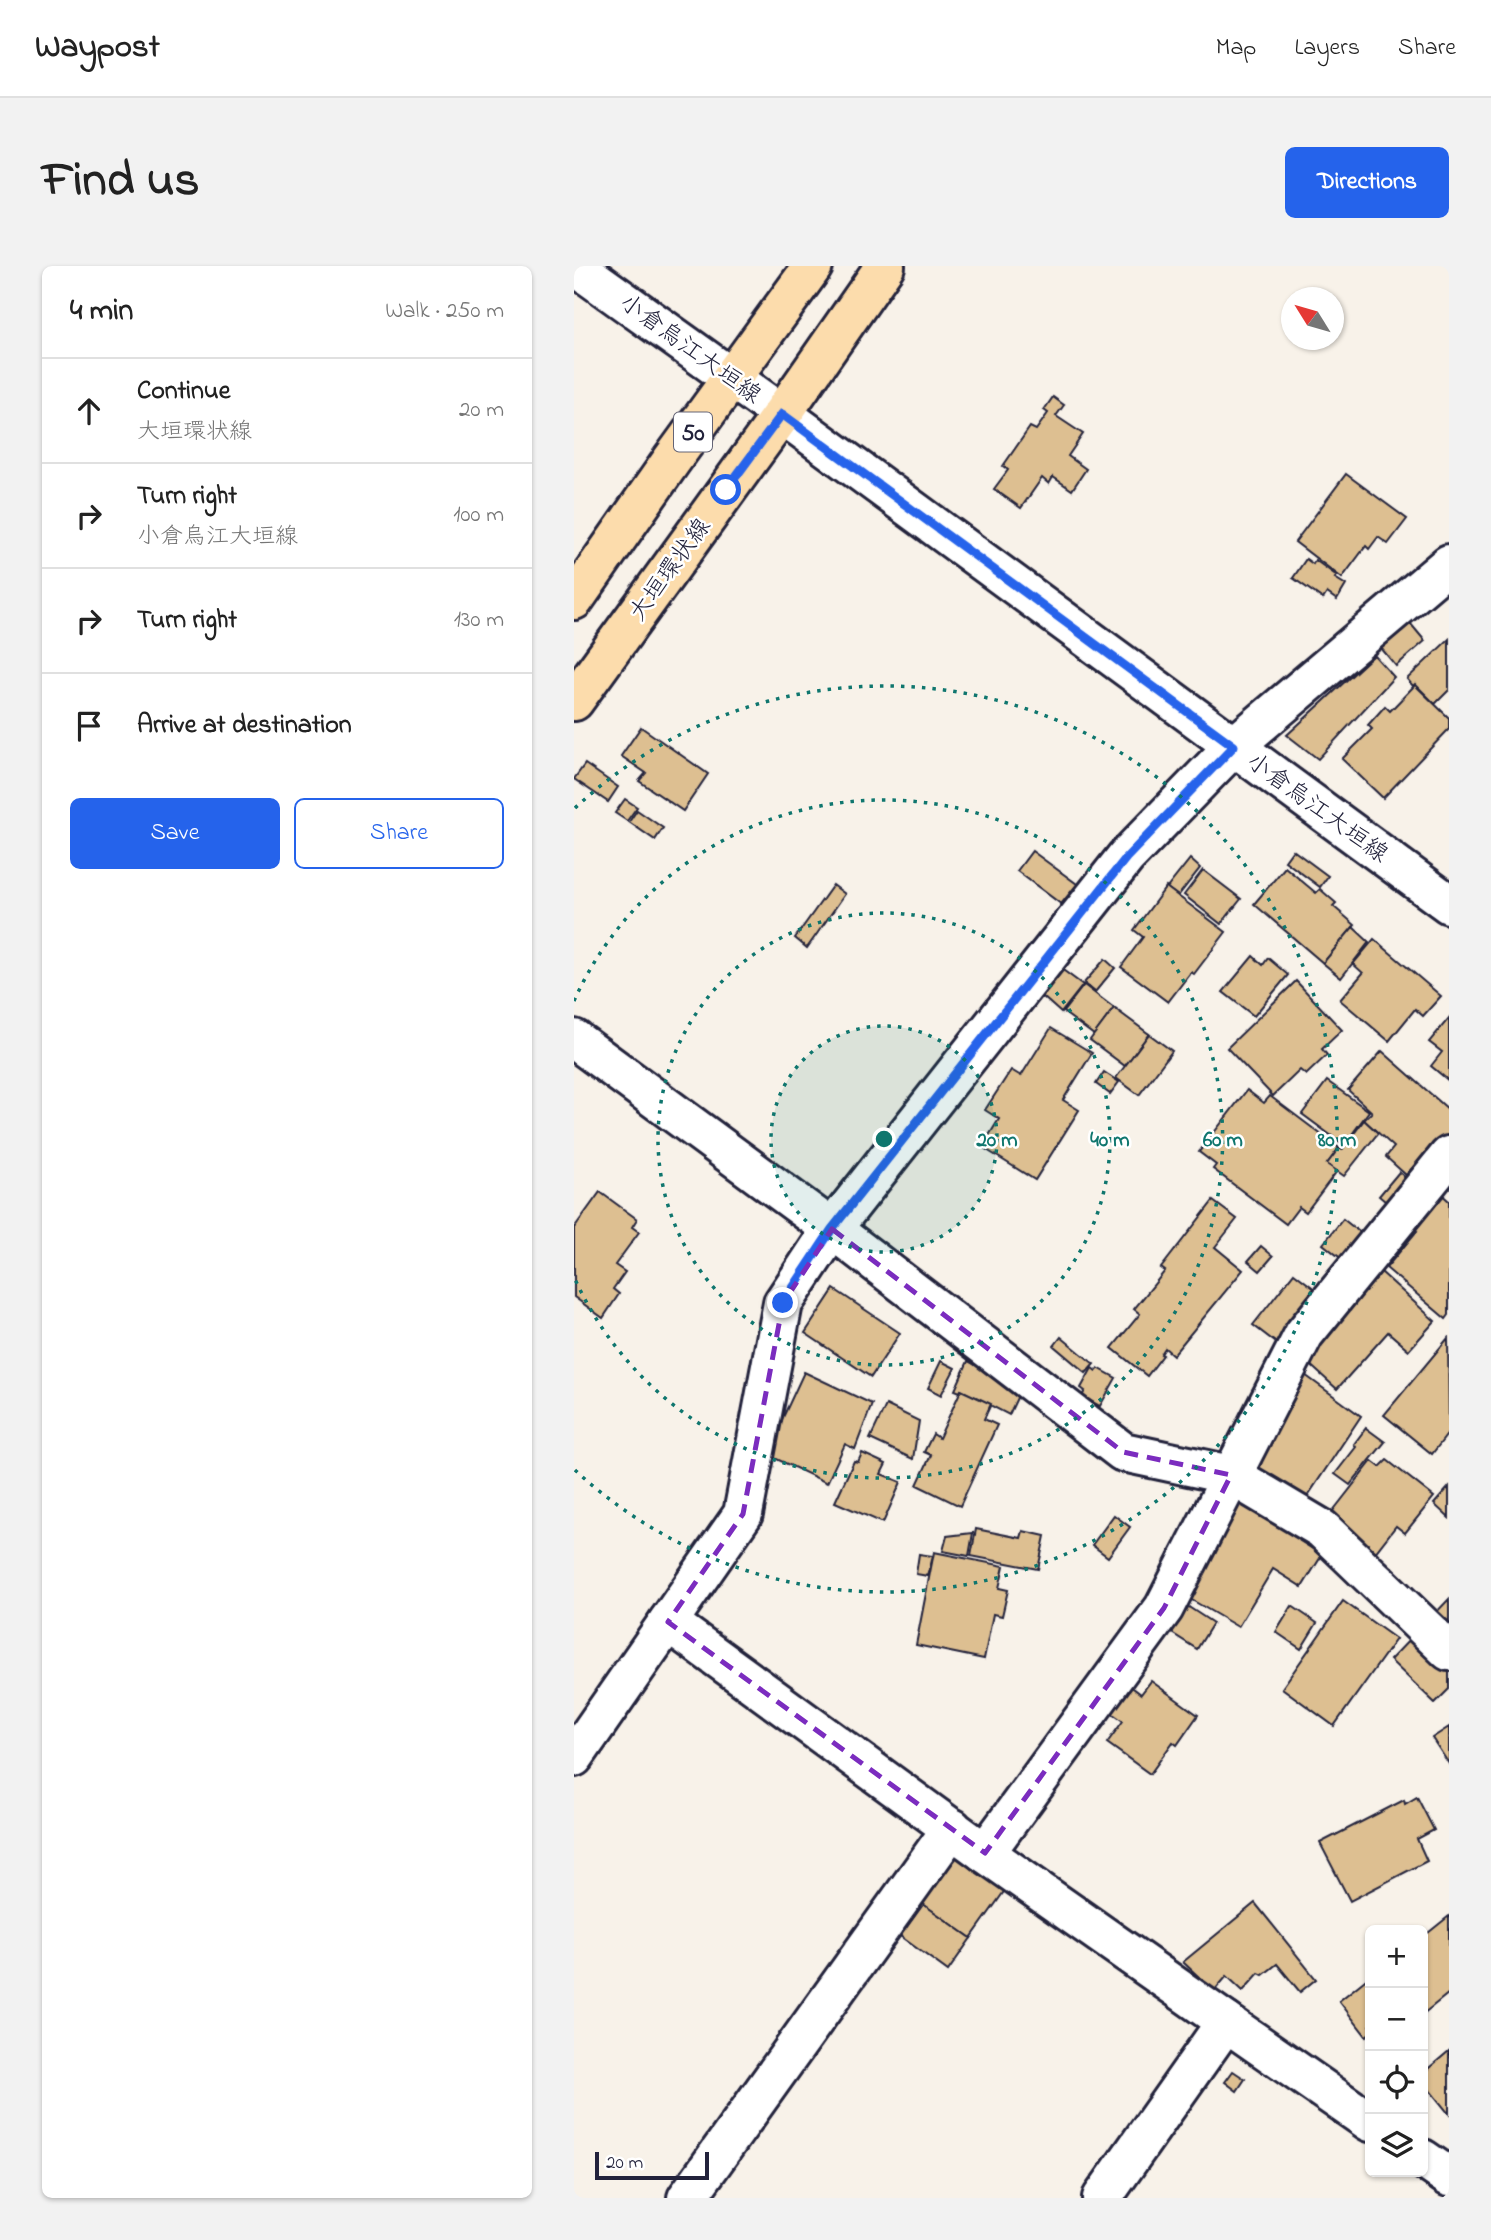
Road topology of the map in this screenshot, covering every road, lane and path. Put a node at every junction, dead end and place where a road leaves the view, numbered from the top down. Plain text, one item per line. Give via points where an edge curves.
1 (575, 266) edge
2 (813, 266) edge
3 (885, 266) edge
4 (732, 378) junction
5 (782, 414) junction
6 (1449, 564) edge
7 (574, 600) edge
8 (574, 701) edge
9 (1234, 746) junction
10 (1449, 904) edge
11 (574, 1040) edge
12 (1449, 1156) edge
13 (832, 1229) junction
14 (1231, 1475) junction
15 (668, 1622) junction
16 (1449, 1651) edge
17 (574, 1757) edge
18 (952, 1828) junction
19 (985, 1853) junction
20 (1226, 2022) junction
21 (1365, 2119) edge
22 (1428, 2162) edge
23 (1449, 2177) edge
24 (687, 2198) edge
25 (1102, 2198) edge

1 - 4 street, 小倉烏江大垣線
2 - 4 main road, 50
3 - 5 main road, 大垣環状線 / 50
4 - 5 street, 小倉烏江大垣線
4 - 7 main road, 50
5 - 8 main road, 大垣環状線 / 50
5 - 9 street, 小倉烏江大垣線
6 - 9 street
9 - 10 street, 小倉烏江大垣線
9 - 13 street via 1126,858
11 - 13 street
12 - 14 street via 1304,1334
13 - 14 street via 1123,1452
13 - 15 street via 783,1303 743,1514
14 - 16 street via 1322,1529
14 - 19 street via 1164,1608
15 - 17 street
15 - 18 street
18 - 19 street
18 - 24 street
19 - 20 street
20 - 21 street
20 - 25 street
22 - 23 street

